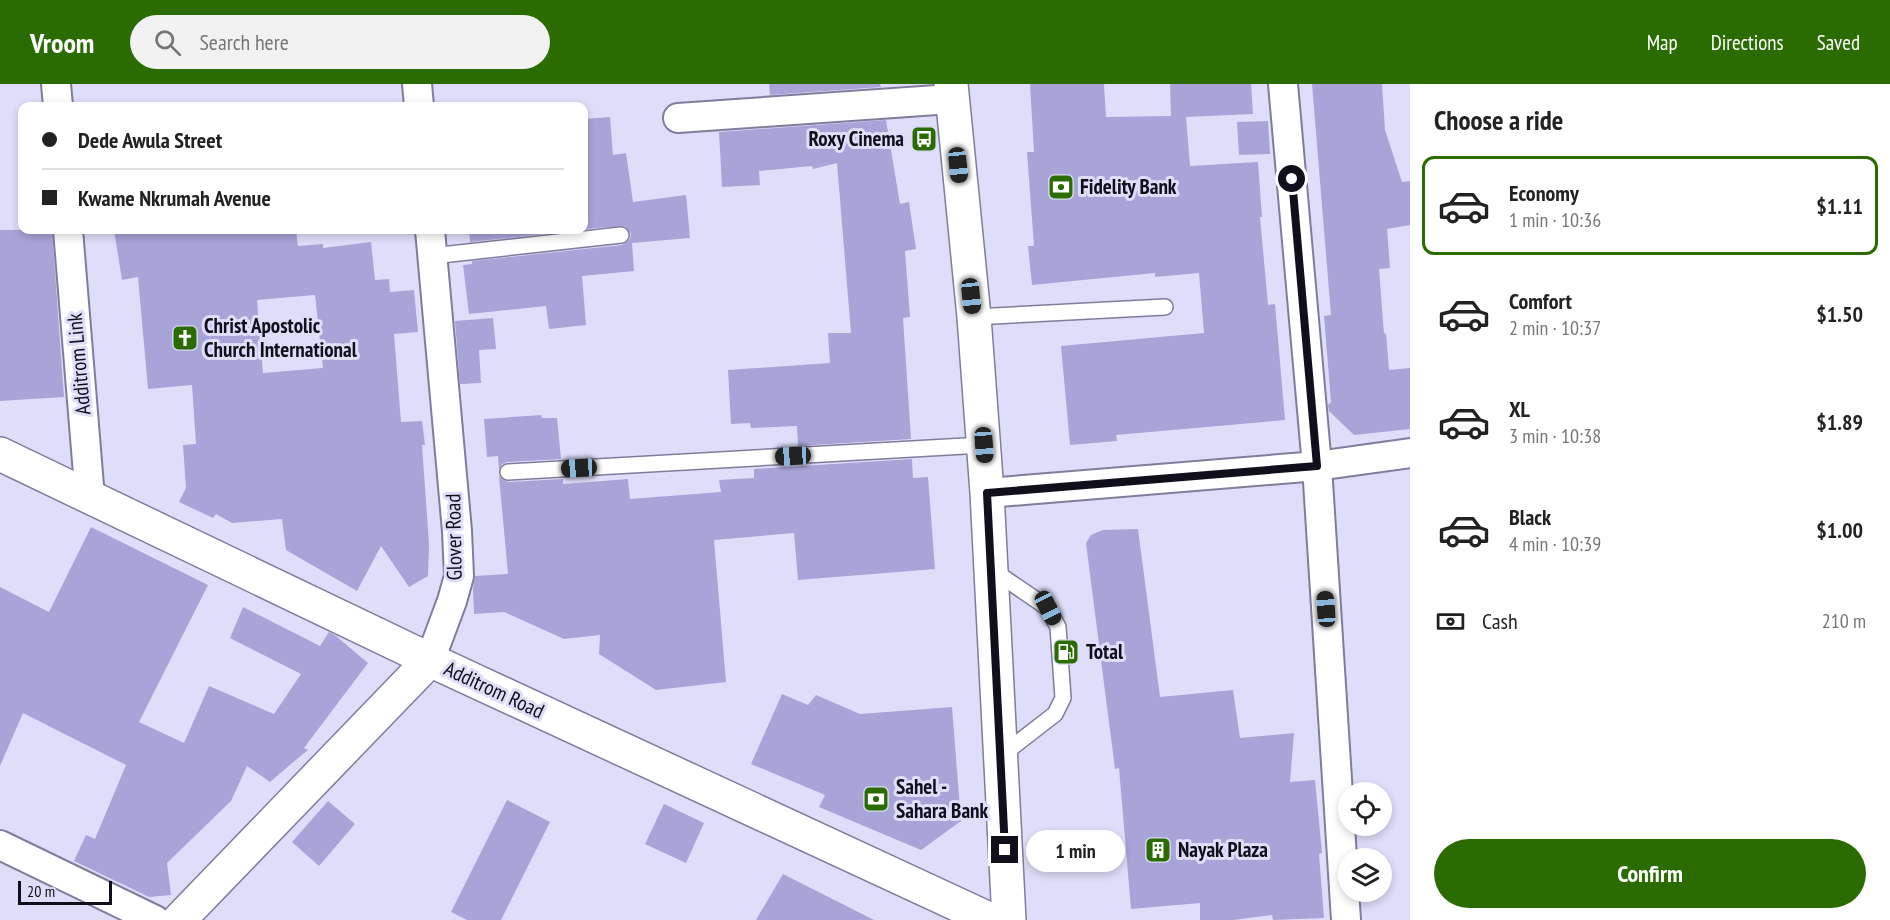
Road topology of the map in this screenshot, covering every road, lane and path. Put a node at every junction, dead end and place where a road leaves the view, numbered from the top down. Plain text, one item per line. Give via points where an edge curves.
1 (56, 84) edge
2 (417, 84) edge
3 (1283, 84) edge
4 (951, 92) edge
5 (58, 102) edge
6 (419, 102) edge
7 (678, 118) dead end
8 (68, 234) edge
9 (621, 235) dead end
10 (431, 243) edge
11 (1165, 307) dead end
12 (974, 317) junction
13 (984, 445) junction
14 (1410, 453) edge
15 (0, 454) edge
16 (1317, 466) junction
17 (508, 472) dead end
18 (987, 493) junction
19 (90, 498) junction
20 (991, 569) junction
21 (430, 660) junction
22 (1000, 756) junction
23 (0, 845) edge
24 (155, 920) edge
25 (179, 920) edge
26 (991, 920) edge
27 (1009, 920) edge
28 (1346, 920) edge

1 - 5 street
2 - 6 street
3 - 16 street
4 - 7 street
4 - 12 street
8 - 19 street, Additrom Link
9 - 10 lane
10 - 21 street, Glover Road via 459,576
11 - 12 lane
12 - 13 street
13 - 17 lane
13 - 18 street
14 - 16 street
15 - 19 street, Additrom Road
16 - 18 street
16 - 28 street
18 - 20 street
19 - 21 street, Additrom Road
20 - 22 street
20 - 22 lane via 1048,608 1058,627 1063,698 1055,714
21 - 25 street, Glover Road
21 - 26 street, Additrom Road
22 - 27 street
23 - 24 street

